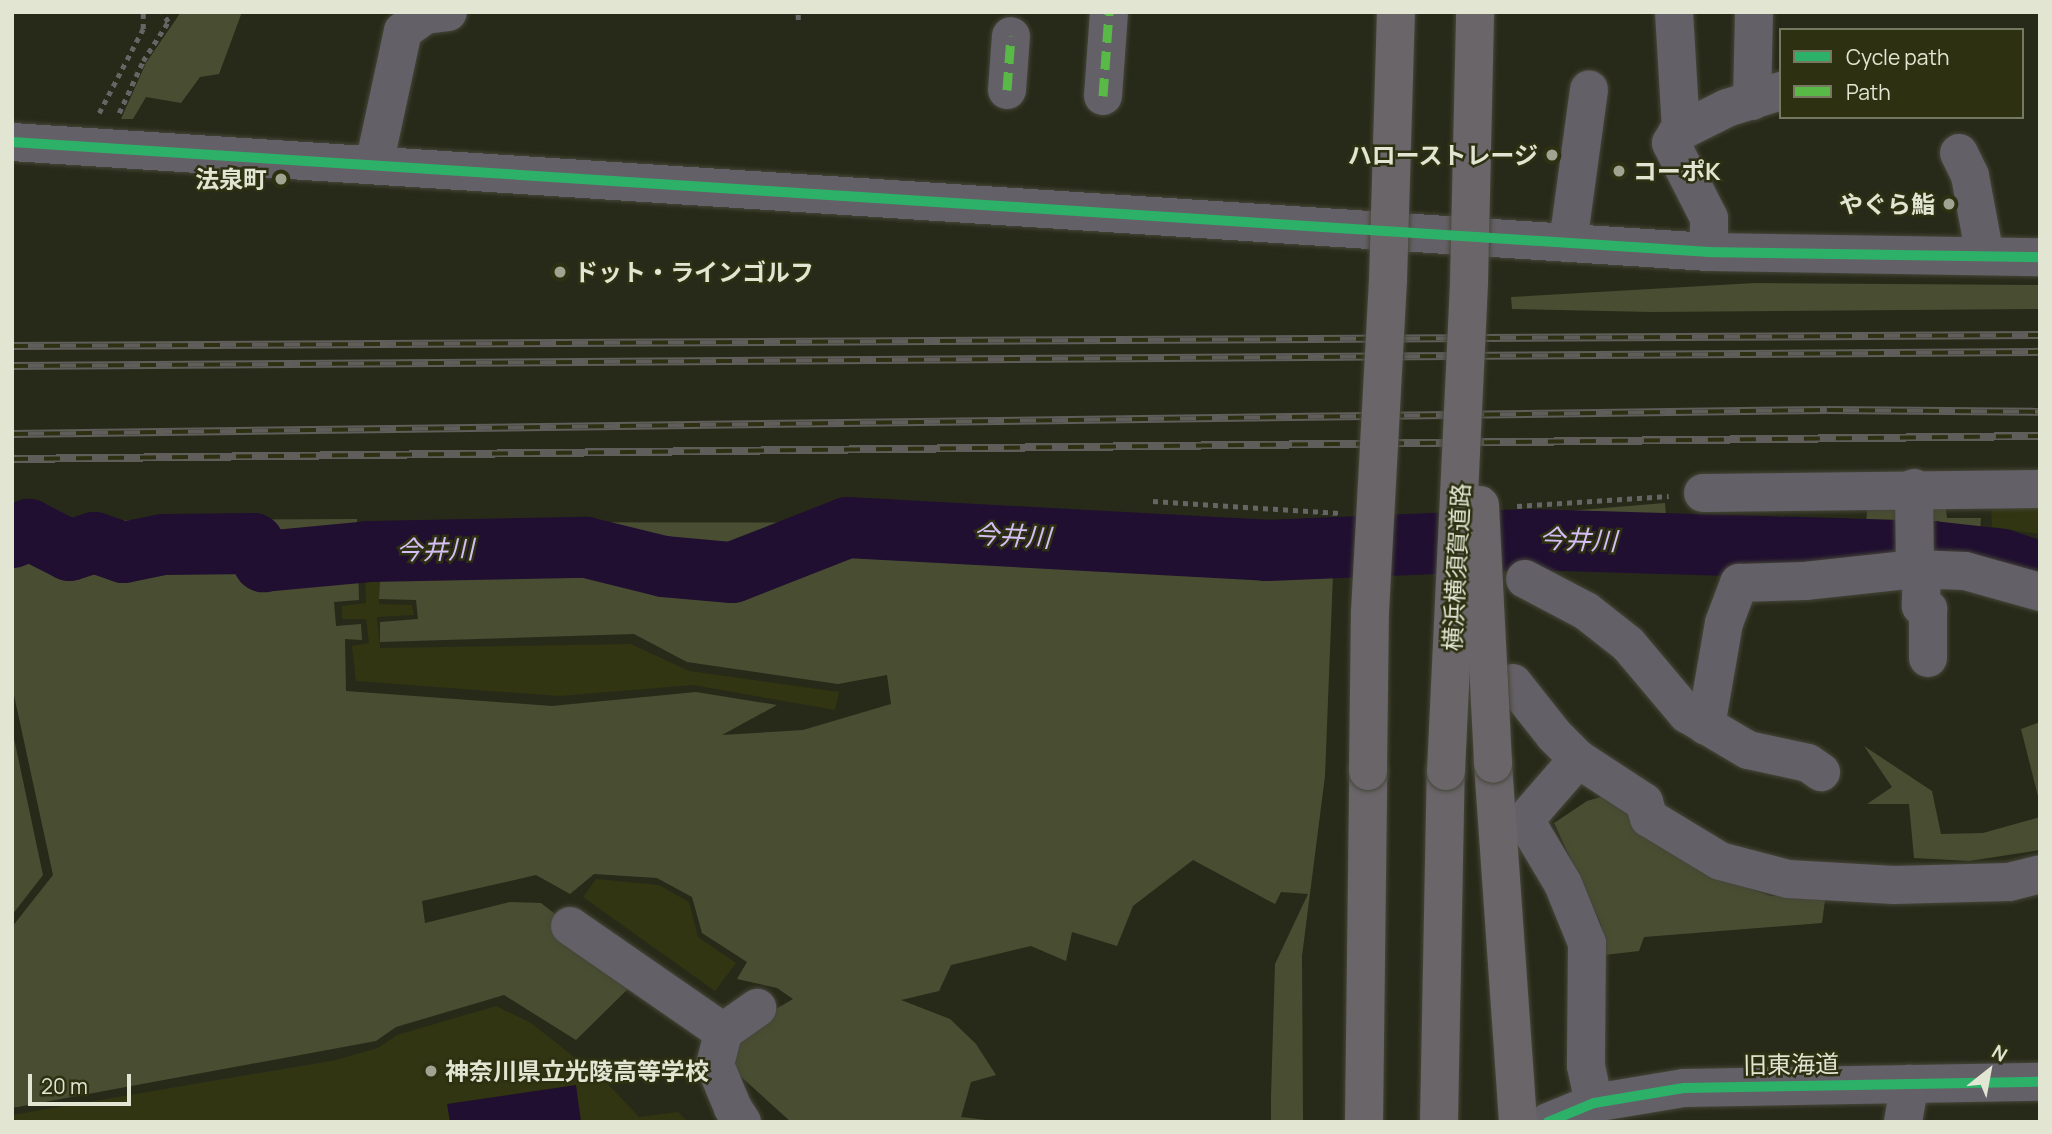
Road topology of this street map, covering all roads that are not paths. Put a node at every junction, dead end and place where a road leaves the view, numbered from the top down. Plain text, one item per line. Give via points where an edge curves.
1 (448, 12) edge
2 (1109, 12) edge
3 (1396, 12) edge
4 (1475, 12) edge
5 (1674, 12) edge
6 (1754, 12) edge
7 (1011, 36) dead end
8 (1589, 89) dead end
9 (1007, 90) dead end
10 (1103, 96) dead end
11 (1766, 96) edge
12 (1681, 131) junction
13 (12, 142) edge
14 (1959, 153) dead end
15 (374, 165) junction
16 (1568, 243) junction
17 (1709, 252) junction
18 (1985, 256) junction
19 (2040, 257) edge
20 (1469, 282) junction
21 (2040, 489) edge
22 (1703, 494) dead end
23 (1915, 500) junction
24 (1918, 569) junction
25 (1525, 579) dead end
26 (2040, 592) edge
27 (1928, 658) dead end
28 (1513, 683) dead end
29 (1706, 726) junction
30 (1578, 759) junction
31 (1821, 772) dead end
32 (2040, 874) edge
33 (570, 926) dead end
34 (757, 1008) dead end
35 (723, 1032) junction
36 (2040, 1082) edge
37 (1910, 1084) junction
38 (1574, 1110) edge
39 (742, 1122) edge
40 (1364, 1122) edge
41 (1439, 1122) edge
42 (1518, 1122) edge
43 (1903, 1122) edge

1 - 15 street via 425,15 403,31
2 - 10 street
3 - 40 highway, bridge via 1388,280 1370,612
4 - 20 highway, 横浜横須賀道路, bridge
5 - 12 street
6 - 11 street
7 - 9 street
8 - 16 street
11 - 12 street via 1727,108
12 - 17 street via 1671,143 1709,218
13 - 15 street via 107,137
14 - 18 street via 1970,176
15 - 16 street
16 - 17 street
17 - 18 street
18 - 19 street
20 - 41 highway, 横浜横須賀道路, bridge via 1446,771
20 - 42 highway, bridge via 1493,764
21 - 23 street
22 - 23 street
23 - 24 street
24 - 26 street via 1965,571
24 - 27 street via 1921,606 1928,609
24 - 29 street via 1805,582 1739,583 1724,623
25 - 29 street via 1586,611 1628,644 1687,714
28 - 30 street
29 - 31 street via 1748,750 1808,764
30 - 32 street via 1644,802 1649,818 1720,861 1788,879 1894,885 2009,882
30 - 38 street via 1525,820 1563,884 1587,943 1586,1066
33 - 35 street
34 - 35 street
35 - 39 street via 715,1065
36 - 37 street, 旧東海道
37 - 38 street, 旧東海道 via 1685,1088
37 - 43 street

